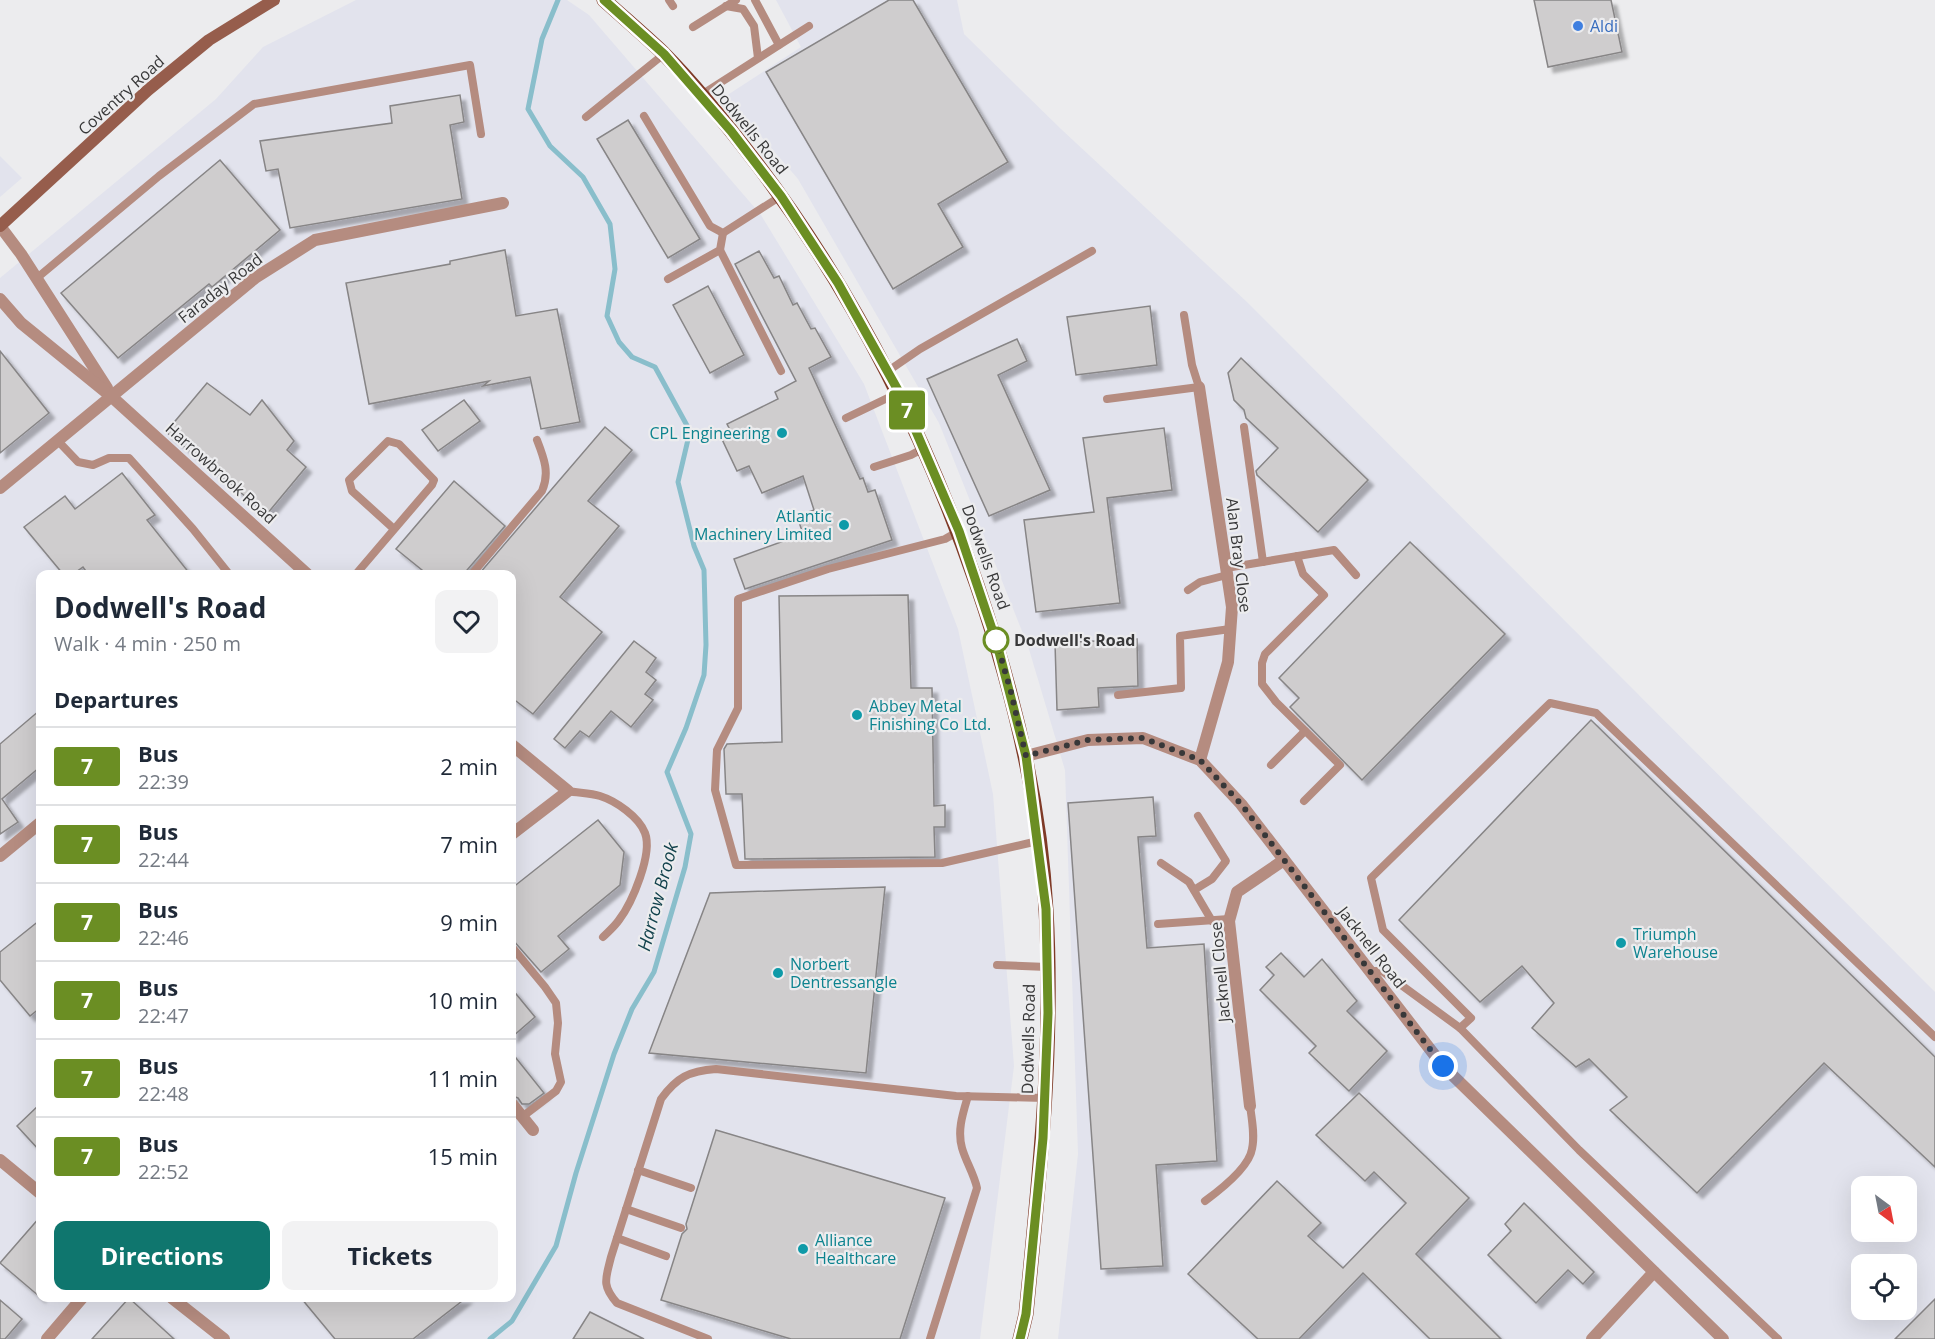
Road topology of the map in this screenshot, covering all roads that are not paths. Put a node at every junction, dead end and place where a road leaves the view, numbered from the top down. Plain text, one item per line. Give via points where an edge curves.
1 (274, 0) edge
2 (604, 0) edge
3 (736, 0) edge
4 (755, 0) edge
5 (726, 6) junction
6 (809, 26) dead end
7 (693, 27) dead end
8 (779, 45) junction
9 (664, 54) junction
10 (758, 58) junction
11 (701, 95) junction
12 (644, 116) dead end
13 (586, 117) dead end
14 (481, 134) dead end
15 (781, 196) junction
16 (503, 203) dead end
17 (0, 226) edge
18 (723, 233) junction
19 (720, 250) junction
20 (1092, 251) dead end
21 (37, 278) junction
22 (668, 279) dead end
23 (0, 299) edge
24 (1184, 315) dead end
25 (781, 371) dead end
26 (888, 371) junction
27 (1199, 387) junction
28 (899, 392) junction
29 (112, 397) junction
30 (1107, 399) dead end
31 (846, 418) dead end
32 (1244, 427) dead end
33 (537, 440) dead end
34 (58, 441) junction
35 (924, 448) junction
36 (874, 467) dead end
37 (0, 488) edge
38 (394, 530) junction
39 (959, 531) junction
40 (1297, 556) junction
41 (1263, 562) junction
42 (226, 570) edge
43 (303, 570) edge
44 (359, 570) edge
45 (475, 570) edge
46 (1227, 572) junction
47 (1356, 575) dead end
48 (1188, 590) dead end
49 (1230, 629) junction
50 (1118, 695) dead end
51 (1305, 731) junction
52 (516, 748) edge
53 (1026, 756) junction
54 (1200, 760) junction
55 (1271, 765) dead end
56 (568, 791) junction
57 (1304, 801) dead end
58 (1198, 816) dead end
59 (36, 826) edge
60 (516, 831) edge
61 (1038, 842) junction
62 (0, 856) edge
63 (1284, 860) junction
64 (1161, 863) dead end
65 (1194, 890) junction
66 (1229, 920) junction
67 (1212, 921) junction
68 (1158, 924) dead end
69 (603, 937) dead end
70 (516, 952) edge
71 (997, 965) dead end
72 (1047, 967) junction
73 (1369, 971) junction
74 (1460, 1028) junction
75 (1935, 1037) edge
76 (968, 1096) junction
77 (1045, 1098) junction
78 (1250, 1106) joint
79 (516, 1109) edge
80 (522, 1117) junction
81 (533, 1130) dead end
82 (0, 1160) edge
83 (638, 1170) junction
84 (691, 1188) dead end
85 (36, 1189) edge
86 (1205, 1202) dead end
87 (626, 1209) junction
88 (681, 1228) dead end
89 (617, 1238) junction
90 (666, 1256) dead end
91 (1653, 1272) junction
92 (79, 1302) edge
93 (177, 1302) edge
94 (47, 1339) edge
95 (224, 1339) edge
96 (708, 1339) edge
97 (930, 1339) edge
98 (1020, 1339) edge
99 (1592, 1339) edge
100 (1723, 1339) edge
101 (1778, 1339) edge

1 - 17 main road, Coventry Road via 210,40 148,90
2 - 9 main road, Dodwells Road
3 - 5 lane
4 - 8 lane
5 - 7 lane
5 - 10 lane via 743,9 754,26
6 - 8 lane
8 - 10 lane
9 - 11 main road, Dodwells Road
9 - 13 lane
10 - 11 lane
11 - 15 main road, Dodwells Road
12 - 18 lane via 710,226
14 - 21 lane via 470,65 254,104
15 - 18 lane
15 - 26 main road, Dodwells Road via 838,283
16 - 29 street, Faraday Road via 315,240 255,278
17 - 21 street, Harrowbrook Road
18 - 19 lane
19 - 22 lane
19 - 25 lane
20 - 26 lane
21 - 29 street, Harrowbrook Road
23 - 29 street, Harrowbrook Road via 21,323
24 - 27 lane
26 - 28 main road, Dodwells Road
27 - 30 lane
27 - 46 street, Alan Bray Close
28 - 31 lane
28 - 35 main road, Dodwells Road
29 - 34 street, Faraday Road
29 - 43 street, Harrowbrook Road
32 - 41 lane
33 - 45 lane via 546,468 542,491
34 - 37 street, Faraday Road
34 - 42 lane via 78,462 93,465 108,458 129,458
35 - 36 lane
35 - 39 main road, Dodwells Road
38 - 38 lane via 349,485 349,480 388,441 399,444 434,480
38 - 44 lane
39 - 53 main road, Dodwells Road via 997,644
39 - 61 lane via 945,539 828,569 738,599 738,708 717,750 715,790 736,865 942,863
40 - 41 lane
40 - 47 lane via 1334,550
40 - 51 lane via 1303,574 1324,595 1265,654 1262,663 1263,684
41 - 46 lane
46 - 48 lane
46 - 49 street, Alan Bray Close via 1232,607
49 - 50 lane via 1180,636 1181,688
49 - 54 street, Alan Bray Close via 1228,662
51 - 55 lane
51 - 57 lane via 1340,765
52 - 56 street
53 - 54 street, Jacknell Road via 1088,740 1143,738
53 - 61 main road, Dodwells Road
54 - 63 street, Jacknell Road via 1241,804
56 - 60 street
56 - 69 lane via 600,796 622,807 646,834 641,875 632,900
58 - 65 lane via 1226,861 1212,879
59 - 62 street
61 - 72 main road, Dodwells Road via 1046,909
63 - 66 street, Jacknell Close via 1237,892
63 - 73 street, Jacknell Road
64 - 65 lane via 1189,882
65 - 67 lane
66 - 67 lane
66 - 78 street, Jacknell Close
67 - 68 lane
70 - 80 lane via 556,1003 555,1054 561,1082
71 - 72 lane
72 - 77 main road, Dodwells Road
73 - 74 lane via 1382,971
73 - 91 street, Jacknell Road via 1443,1066
74 - 75 lane via 1470,1018 1383,930 1371,878 1550,703 1596,713
74 - 101 lane via 1579,1150
76 - 77 lane
76 - 83 lane via 704,1070 672,1083 661,1099
76 - 97 lane via 960,1124 961,1146 977,1188
77 - 98 main road, Dodwells Road via 1026,1314
78 - 86 lane via 1252,1150 1245,1166
79 - 80 street
80 - 81 street
82 - 85 street
83 - 84 lane
83 - 87 lane
87 - 88 lane
87 - 89 lane
89 - 90 lane
89 - 96 lane via 605,1283 617,1303
91 - 99 street
91 - 100 street, Jacknell Road
92 - 94 street
93 - 95 street

